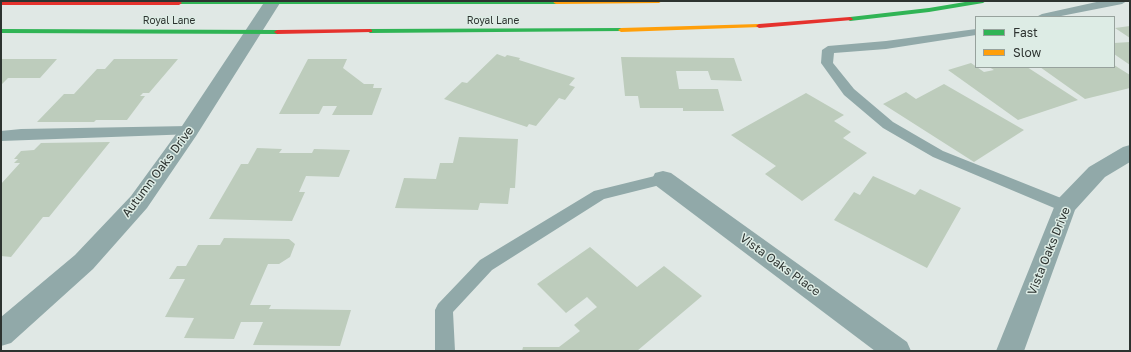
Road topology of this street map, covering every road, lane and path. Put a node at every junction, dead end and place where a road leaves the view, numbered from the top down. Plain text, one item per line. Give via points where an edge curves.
1 (659, 1) edge
2 (983, 1) edge
3 (1122, 1) edge
4 (1, 3) edge
5 (272, 3) junction
6 (1046, 16) edge
7 (1, 31) edge
8 (254, 32) junction
9 (975, 32) edge
10 (190, 131) junction
11 (1, 136) edge
12 (1130, 152) edge
13 (663, 179) joint
14 (1065, 206) junction
15 (1, 334) edge
16 (445, 351) edge
17 (897, 351) edge
18 (1010, 351) edge

1 - 5 main road, Royal Lane
2 - 8 main road, Royal Lane via 929,10 791,25 681,30
3 - 6 lane
4 - 5 main road, Royal Lane
5 - 8 street, Autumn Oaks Drive
7 - 8 main road, Royal Lane
8 - 10 street, Autumn Oaks Drive
9 - 14 lane via 886,45 828,50 827,63 849,92 888,125 938,154
10 - 11 lane
10 - 15 street, Autumn Oaks Drive via 139,202 84,262
12 - 14 street, Vista Oaks Drive via 1098,172
13 - 16 lane via 599,195 486,265 444,310
13 - 17 street, Vista Oaks Place
14 - 18 street, Vista Oaks Drive

